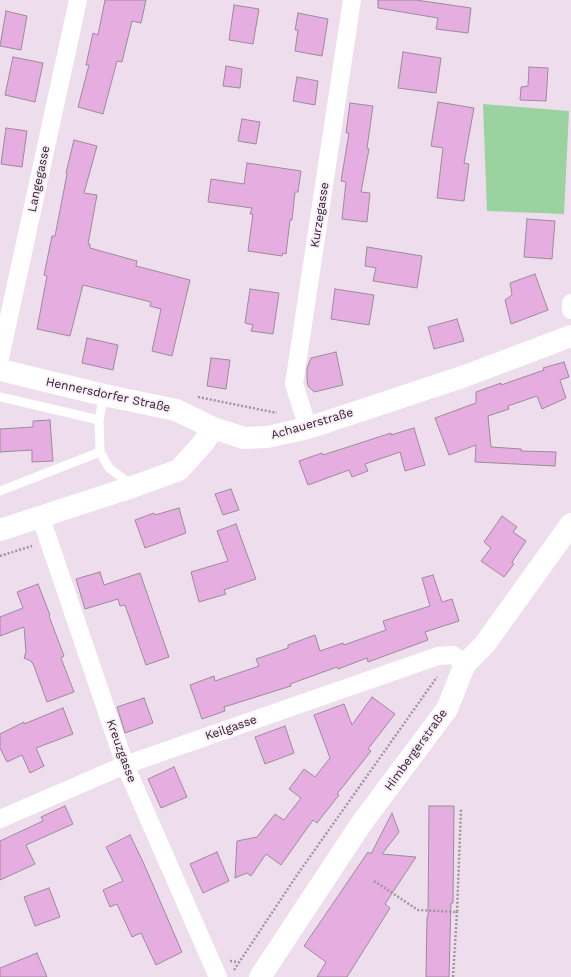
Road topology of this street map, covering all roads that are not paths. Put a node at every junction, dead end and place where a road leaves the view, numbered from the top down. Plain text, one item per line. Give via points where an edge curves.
1 (78, 0) edge
2 (352, 0) edge
3 (571, 303) edge
4 (570, 310) edge
5 (571, 336) edge
6 (0, 358) edge
7 (0, 370) edge
8 (104, 395) junction
9 (0, 397) edge
10 (99, 420) junction
11 (213, 428) junction
12 (308, 428) junction
13 (100, 452) junction
14 (135, 486) junction
15 (0, 491) edge
16 (41, 518) junction
17 (571, 524) edge
18 (0, 530) edge
19 (459, 659) junction
20 (124, 765) junction
21 (0, 819) edge
22 (225, 974) edge
23 (260, 977) edge

1 - 6 street, Langegasse
2 - 12 street, Kurzegasse via 294,384
3 - 4 street
5 - 12 street, Achauerstraße via 465,376
7 - 8 street, Hennersdorfer Straße
8 - 10 lane
8 - 11 street, Hennersdorfer Straße via 176,410
9 - 10 lane
10 - 13 lane
11 - 12 street, Achauerstraße via 244,438 266,438
11 - 14 street via 180,470
13 - 14 lane via 109,468
13 - 15 lane
14 - 16 street
16 - 18 street
16 - 20 street, Kreuzgasse
17 - 19 street, Himbergerstraße via 485,644
19 - 20 street, Keilgasse via 438,656
19 - 23 street, Himbergerstraße via 447,709 361,824
20 - 21 street, Keilgasse
20 - 22 street, Kreuzgasse

